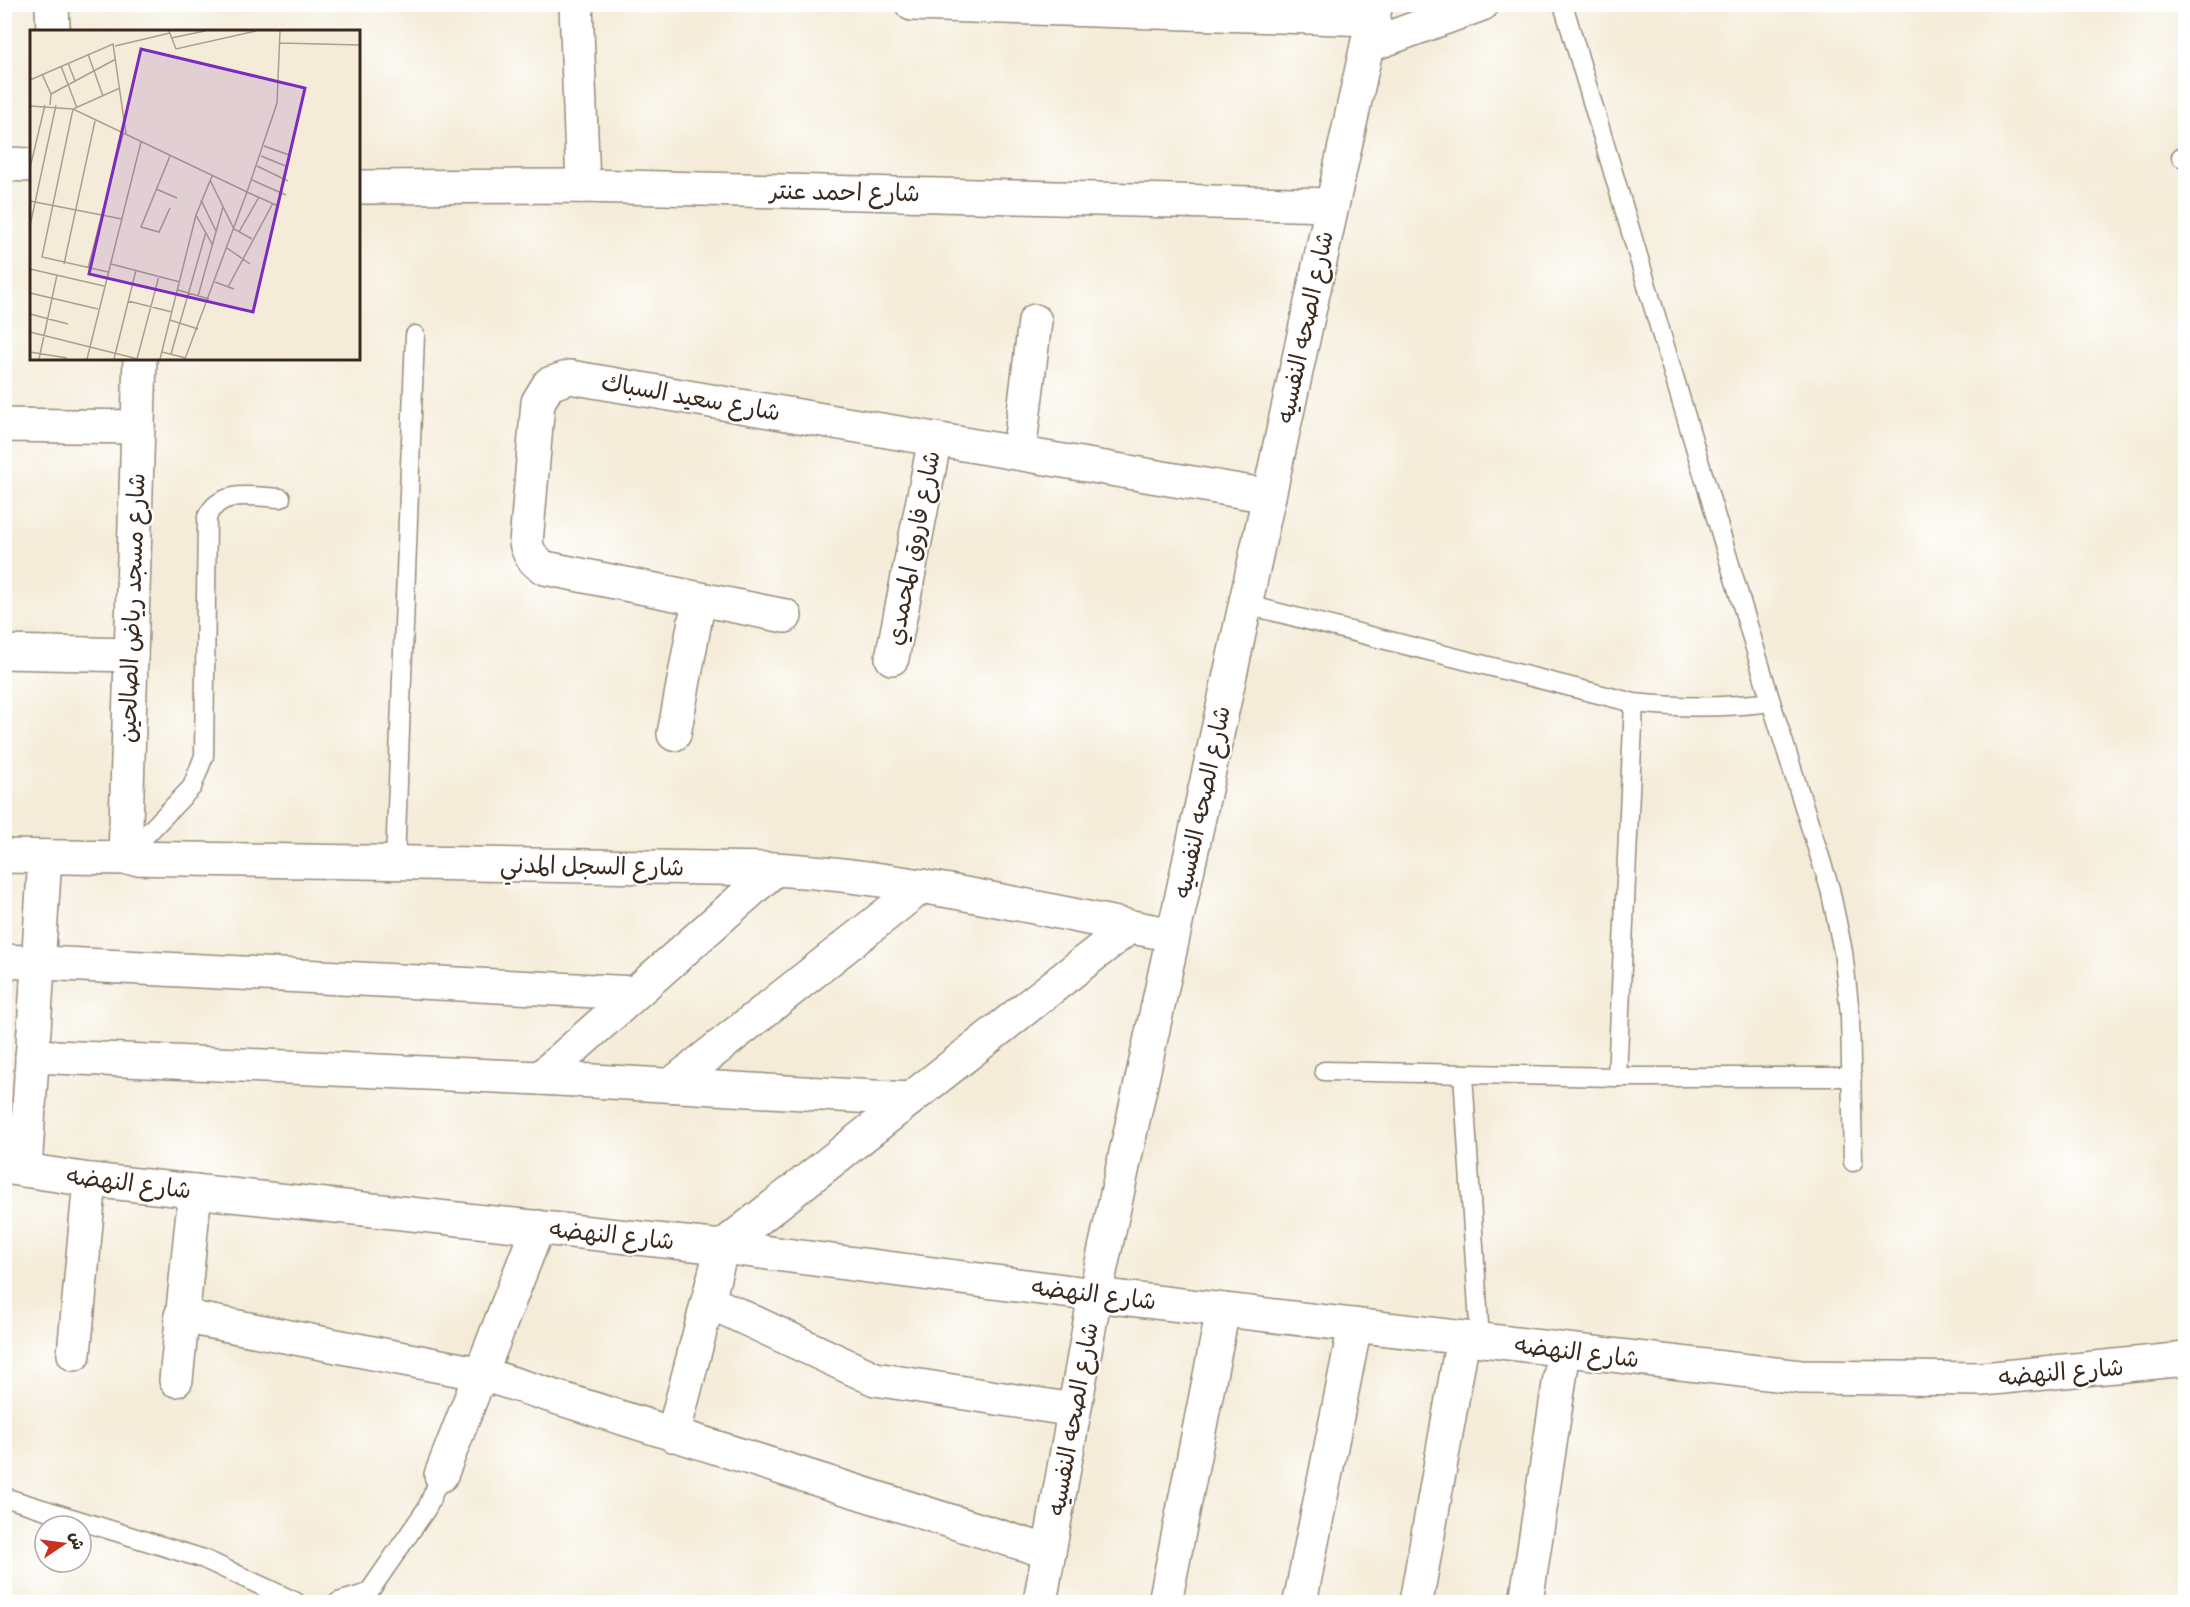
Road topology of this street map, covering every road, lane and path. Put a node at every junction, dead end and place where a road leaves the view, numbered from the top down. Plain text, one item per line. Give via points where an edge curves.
1 (52, 4) edge
2 (576, 4) edge
3 (912, 4) edge
4 (1482, 4) edge
5 (1563, 4) edge
6 (1372, 23) edge
7 (53, 30) edge
8 (4, 164) edge
9 (30, 165) edge
10 (583, 186) junction
11 (360, 187) edge
12 (1332, 205) junction
13 (1035, 321) dead end
14 (415, 335) dead end
15 (140, 360) edge
16 (4, 425) edge
17 (138, 427) junction
18 (935, 439) junction
19 (1019, 453) junction
20 (1269, 496) junction
21 (281, 498) dead end
22 (699, 599) junction
23 (1244, 604) junction
24 (785, 616) dead end
25 (4, 652) edge
26 (131, 655) junction
27 (892, 658) dead end
28 (1771, 702) junction
29 (1634, 703) junction
30 (674, 734) dead end
31 (4, 856) edge
32 (45, 857) junction
33 (125, 858) junction
34 (395, 862) junction
35 (775, 869) junction
36 (922, 886) junction
37 (1129, 927) junction
38 (1173, 935) junction
39 (4, 961) edge
40 (38, 962) junction
41 (635, 993) junction
42 (32, 1056) junction
43 (1324, 1071) dead end
44 (1463, 1074) junction
45 (1617, 1077) junction
46 (1852, 1077) junction
47 (540, 1078) junction
48 (671, 1085) junction
49 (910, 1099) junction
50 (1853, 1162) dead end
51 (15, 1168) edge
52 (90, 1180) junction
53 (195, 1191) junction
54 (538, 1227) junction
55 (722, 1247) junction
56 (1095, 1295) junction
57 (708, 1301) junction
58 (1223, 1310) junction
59 (182, 1316) junction
60 (1355, 1326) junction
61 (1472, 1339) junction
62 (1564, 1351) junction
63 (74, 1354) dead end
64 (2186, 1359) edge
65 (482, 1374) junction
66 (176, 1380) dead end
67 (1074, 1410) junction
68 (673, 1435) junction
69 (441, 1475) joint
70 (4, 1497) edge
71 (1050, 1552) junction
72 (365, 1598) edge
73 (296, 1602) edge
74 (338, 1602) edge
75 (1040, 1602) edge
76 (1165, 1602) edge
77 (1300, 1602) edge
78 (1416, 1602) edge
79 (1526, 1602) edge

1 - 7 street
2 - 10 street
3 - 6 street
4 - 6 street
5 - 28 lane
6 - 12 street, شارع الصحه النفسيه
8 - 9 street
10 - 11 street, شارع احمد عنتر
10 - 12 street, شارع احمد عنتر
12 - 20 street, شارع الصحه النفسيه
13 - 19 street
14 - 34 lane
15 - 17 street, شارع مسجد رياض الصالحين
16 - 17 street
17 - 26 street, شارع مسجد رياض الصالحين
18 - 19 street, شارع سعيد السباك
18 - 22 street, شارع سعيد السباك via 570,376 549,384 538,402 526,543 532,558 544,568
18 - 27 street, شارع فاروق المحمدي
19 - 20 street, شارع سعيد السباك
20 - 23 street, شارع الصحه النفسيه
21 - 33 lane via 225,498 207,517 204,756 192,787
22 - 24 street, شارع سعيد السباك
22 - 30 street
23 - 29 lane
23 - 38 street, شارع الصحه النفسيه
25 - 26 street
26 - 33 street, شارع مسجد رياض الصالحين
28 - 29 lane via 1725,708
28 - 46 lane via 1832,900 1843,951
29 - 45 lane
31 - 32 street, شارع السجل المدني
32 - 33 street, شارع السجل المدني
32 - 40 street
33 - 34 street, شارع السجل المدني
34 - 35 street, شارع السجل المدني
35 - 36 street, شارع السجل المدني
35 - 41 street
36 - 37 street, شارع السجل المدني
36 - 48 street
37 - 38 street, شارع السجل المدني
37 - 49 street
38 - 56 street, شارع الصحه النفسيه
39 - 40 street
40 - 41 street
40 - 42 street
41 - 47 street
42 - 47 street
42 - 51 street
43 - 44 lane
44 - 45 lane
44 - 61 lane
45 - 46 lane
46 - 50 lane
47 - 48 street
48 - 49 street
49 - 55 street
51 - 52 street, شارع النهضه
52 - 53 street, شارع النهضه
52 - 63 street
53 - 54 street, شارع النهضه
53 - 59 street
54 - 55 street, شارع النهضه
54 - 65 street
55 - 56 street, شارع النهضه
55 - 57 street
56 - 58 street, شارع النهضه
56 - 67 street, شارع الصحه النفسيه
57 - 67 street via 875,1379
57 - 68 street
58 - 60 street, شارع النهضه
58 - 76 street
59 - 65 street
59 - 66 street
60 - 61 street, شارع النهضه
60 - 77 street
61 - 62 street, شارع النهضه
61 - 78 street
62 - 64 street, شارع النهضه via 1801,1377 1983,1379
62 - 79 street
65 - 68 street
65 - 69 street
67 - 71 street, شارع الصحه النفسيه
68 - 71 street
69 - 72 lane via 427,1508
70 - 73 lane via 204,1558
71 - 75 street, شارع الصحه النفسيه
72 - 74 lane

